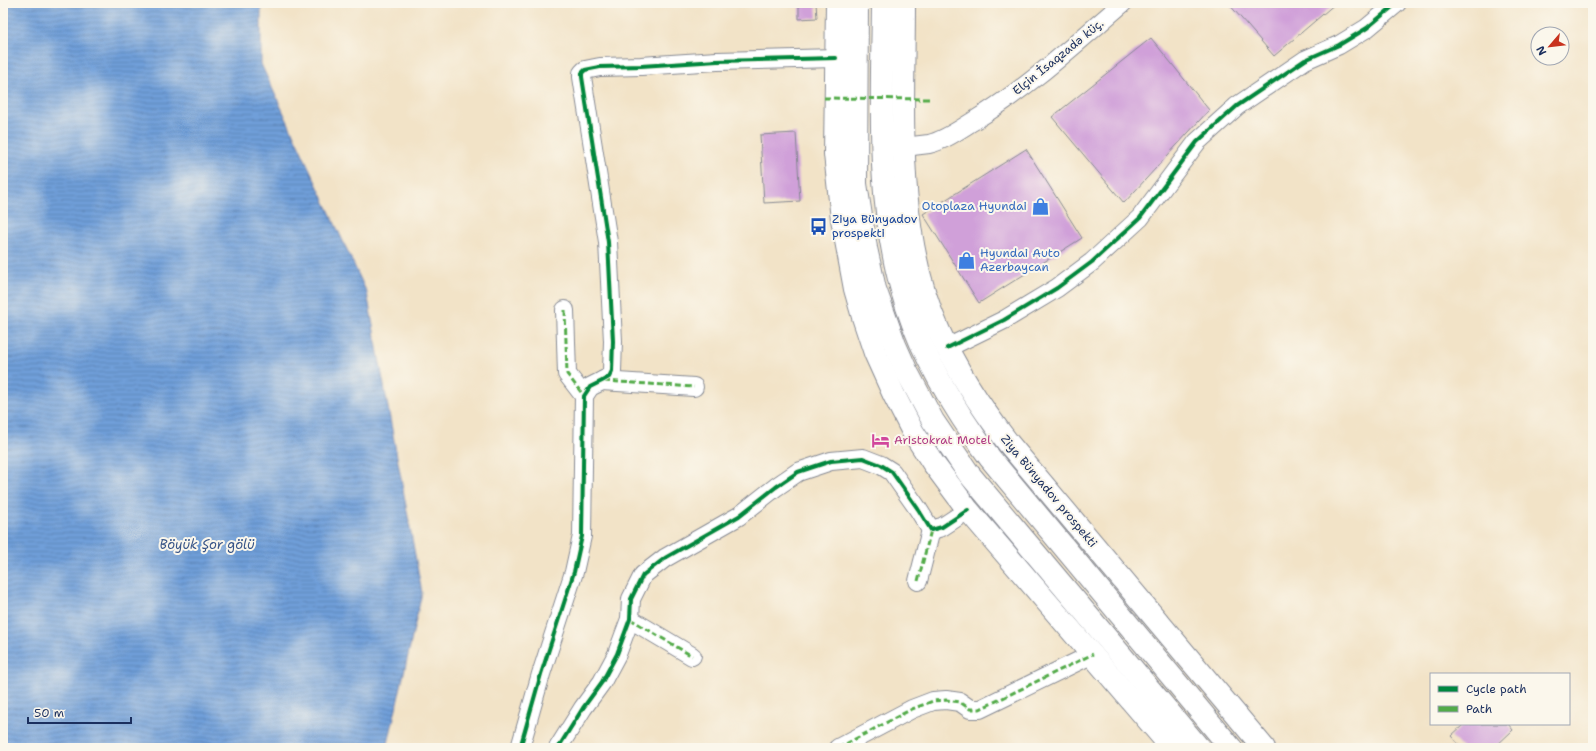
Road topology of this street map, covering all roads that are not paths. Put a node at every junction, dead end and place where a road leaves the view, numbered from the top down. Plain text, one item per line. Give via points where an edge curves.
1 (837, 3) edge
2 (856, 3) edge
3 (883, 3) edge
4 (904, 3) edge
5 (1123, 3) edge
6 (1397, 3) edge
7 (836, 58) junction
8 (882, 140) junction
9 (904, 147) junction
10 (835, 154) junction
11 (875, 289) junction
12 (565, 310) dead end
13 (942, 339) junction
14 (602, 381) junction
15 (694, 387) dead end
16 (584, 396) junction
17 (968, 510) junction
18 (931, 530) junction
19 (918, 581) dead end
20 (630, 619) junction
21 (1093, 654) junction
22 (692, 656) dead end
23 (1144, 714) junction
24 (1260, 744) edge
25 (520, 748) edge
26 (558, 748) edge
27 (838, 748) edge
28 (1166, 748) edge
29 (1172, 748) edge
30 (1199, 748) edge
31 (1231, 748) edge

1 - 7 main road
2 - 11 main road via 856,184
3 - 8 main road, Ziya Bünyadov prospekti
4 - 9 main road, Ziya Bünyadov prospekti
5 - 9 street, Elçin İsaqzadə küç. via 1033,80 990,110 944,138 929,144
6 - 13 street via 1367,28 1339,45 1305,60 1237,106 1197,142 1140,218 1092,262 1057,288 1004,320
7 - 10 main road
7 - 14 street via 600,67 582,73 608,242 612,371
8 - 13 main road via 893,200 908,256 921,294
8 - 31 main road, Ziya Bünyadov prospekti via 886,211 891,244 907,308 928,360 956,408 990,458
9 - 13 main road, Ziya Bünyadov prospekti via 911,238 924,289
10 - 11 main road via 854,234
10 - 17 main road via 842,219 854,282 875,352 913,432
11 - 30 main road via 904,365 948,444 978,484
12 - 16 street via 567,374
13 - 24 main road, Ziya Bünyadov prospekti via 970,391 1009,444
14 - 15 street
14 - 16 street via 590,387
16 - 25 street via 582,536 574,572
17 - 18 street via 942,527
17 - 21 main road
18 - 19 street
18 - 20 street via 892,472 863,458 831,461 798,472 739,516 665,558 643,575 631,599
20 - 22 street
20 - 26 street via 617,654 602,682
21 - 23 main road
21 - 27 street via 980,709 970,709 960,702 933,701 912,709
23 - 28 main road
23 - 29 main road

